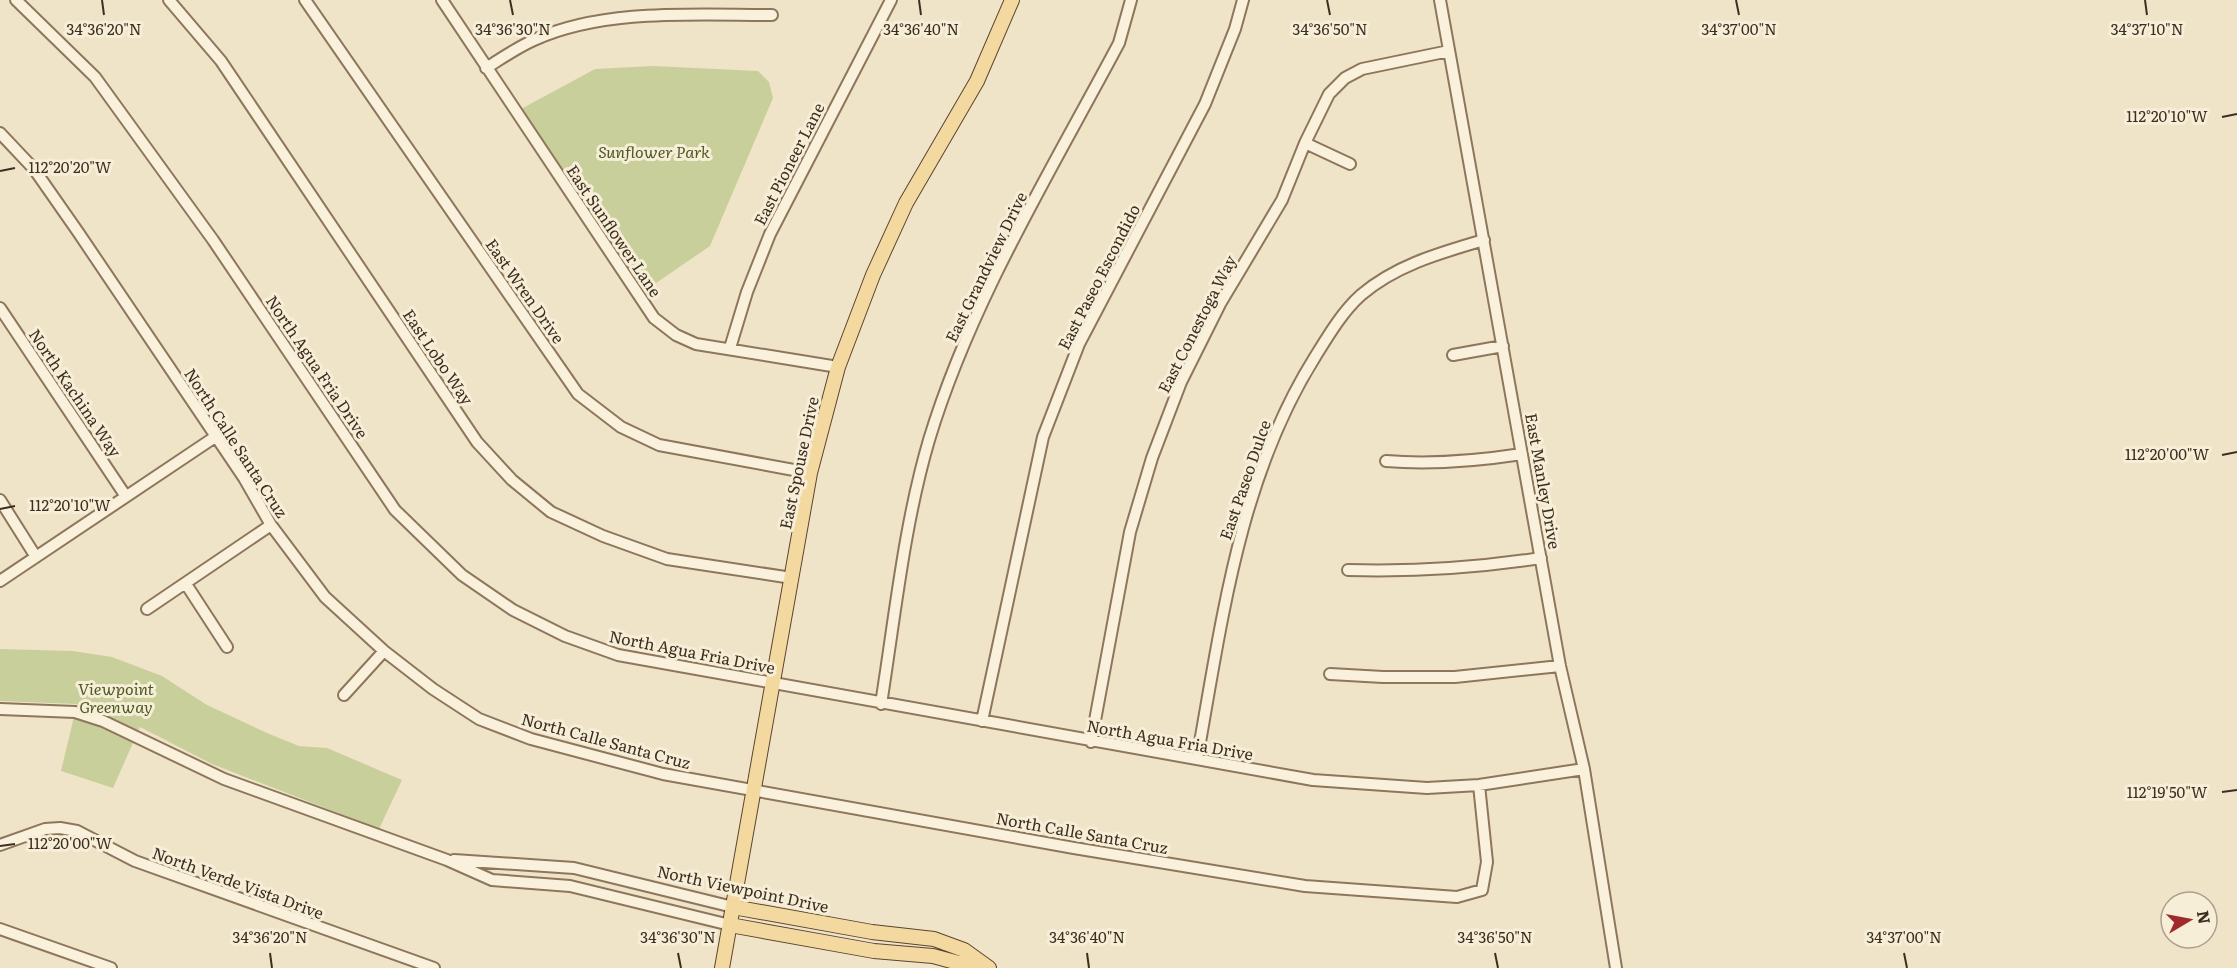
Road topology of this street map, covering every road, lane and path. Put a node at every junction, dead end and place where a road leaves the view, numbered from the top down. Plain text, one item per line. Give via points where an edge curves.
1 (16, 0) edge
2 (169, 0) edge
3 (305, 0) edge
4 (442, 0) edge
5 (891, 0) edge
6 (1012, 0) edge
7 (1131, 0) edge
8 (1243, 0) edge
9 (1440, 0) edge
10 (772, 15) dead end
11 (1449, 51) junction
12 (486, 68) junction
13 (0, 133) edge
14 (1305, 143) junction
15 (1350, 164) dead end
16 (1484, 240) junction
17 (0, 308) edge
18 (1503, 346) junction
19 (730, 348) junction
20 (1453, 355) dead end
21 (837, 367) junction
22 (215, 436) junction
23 (1522, 454) junction
24 (1386, 461) dead end
25 (810, 473) junction
26 (125, 495) junction
27 (0, 500) edge
28 (271, 525) junction
29 (36, 556) junction
30 (1541, 558) junction
31 (1348, 570) dead end
32 (792, 578) junction
33 (0, 581) edge
34 (186, 584) junction
35 (147, 609) dead end
36 (227, 647) dead end
37 (384, 651) junction
38 (1560, 666) junction
39 (1330, 674) dead end
40 (772, 684) junction
41 (344, 695) dead end
42 (881, 704) junction
43 (0, 709) edge
44 (982, 721) junction
45 (1091, 742) junction
46 (1197, 759) junction
47 (1584, 770) junction
48 (1479, 785) junction
49 (752, 789) junction
50 (0, 844) edge
51 (447, 860) junction
52 (733, 907) junction
53 (730, 925) junction
54 (0, 929) edge
55 (111, 968) edge
56 (434, 968) edge
57 (722, 968) edge
58 (977, 968) edge
59 (989, 968) edge
60 (1616, 968) edge

1 - 40 street, North Agua Fria Drive via 94,77 213,240 395,510 432,548 462,575 513,610 565,636 618,655
2 - 32 street, East Lobo Way via 221,61 477,442 512,480 551,512 667,559
3 - 25 street, East Wren Drive via 578,394 621,427 659,445
4 - 12 street, East Sunflower Lane
5 - 19 street, East Pioneer Lane via 770,234
6 - 21 main road, East Spouse Drive via 977,81 906,203
7 - 42 street, East Grandview Drive via 1119,43 980,307 954,366 913,504
8 - 44 street, East Paseo Escondido via 1205,104 1078,344 1043,437
9 - 11 street, East Manley Drive
10 - 12 street via 660,15 581,24 534,40
11 - 14 street, East Conestoga Way via 1384,62 1345,78 1329,94
11 - 16 street, East Manley Drive
12 - 19 street, East Sunflower Lane via 654,318 696,344
13 - 22 street, North Calle Santa Cruz via 34,170 78,232
14 - 15 street
14 - 45 street, East Conestoga Way via 1282,200 1220,304 1181,382 1152,458 1130,532
16 - 18 street, East Manley Drive
16 - 46 street, East Paseo Dulce via 1397,270 1360,296 1331,331 1304,374 1277,426 1251,496 1232,569
17 - 26 street, North Kachina Way
18 - 20 street
18 - 23 street, East Manley Drive
19 - 21 street, East Sunflower Lane
21 - 25 main road, East Spouse Drive
22 - 26 street
22 - 28 street, North Calle Santa Cruz
23 - 24 street via 1425,464
23 - 30 street, East Manley Drive
25 - 32 main road, East Spouse Drive
26 - 29 street
27 - 29 street
28 - 34 street
28 - 37 street, North Calle Santa Cruz via 324,597
29 - 33 street
30 - 31 street via 1416,572
30 - 38 street, East Manley Drive
32 - 40 main road, East Spouse Drive
34 - 35 street
34 - 36 street
37 - 41 street
37 - 49 street, North Calle Santa Cruz via 479,719 531,739 663,774
38 - 39 street via 1455,676
38 - 47 street, East Manley Drive
40 - 42 street, North Agua Fria Drive
40 - 49 main road, East Spouse Drive
42 - 44 street, North Agua Fria Drive
43 - 51 street, North Viewpoint Drive via 75,712 103,721 224,779
44 - 45 street, North Agua Fria Drive
45 - 46 street, North Agua Fria Drive
46 - 48 street, North Agua Fria Drive via 1313,780 1404,787
47 - 48 street, North Agua Fria Drive
47 - 60 street, East Manley Drive
48 - 49 street, North Calle Santa Cruz via 1487,862 1482,890 1457,897 1305,886
49 - 52 main road, East Spouse Drive
50 - 56 street, North Verde Vista Drive via 45,829 77,831 135,861
51 - 52 street, North Viewpoint Drive via 574,868
51 - 53 street, North Viewpoint Drive via 492,880 570,886
52 - 53 main road, East Spouse Drive
52 - 59 main road, North Viewpoint Drive via 934,939 964,950
53 - 57 main road, East Spouse Drive
53 - 58 main road, North Viewpoint Drive via 874,951 933,956
54 - 55 street

